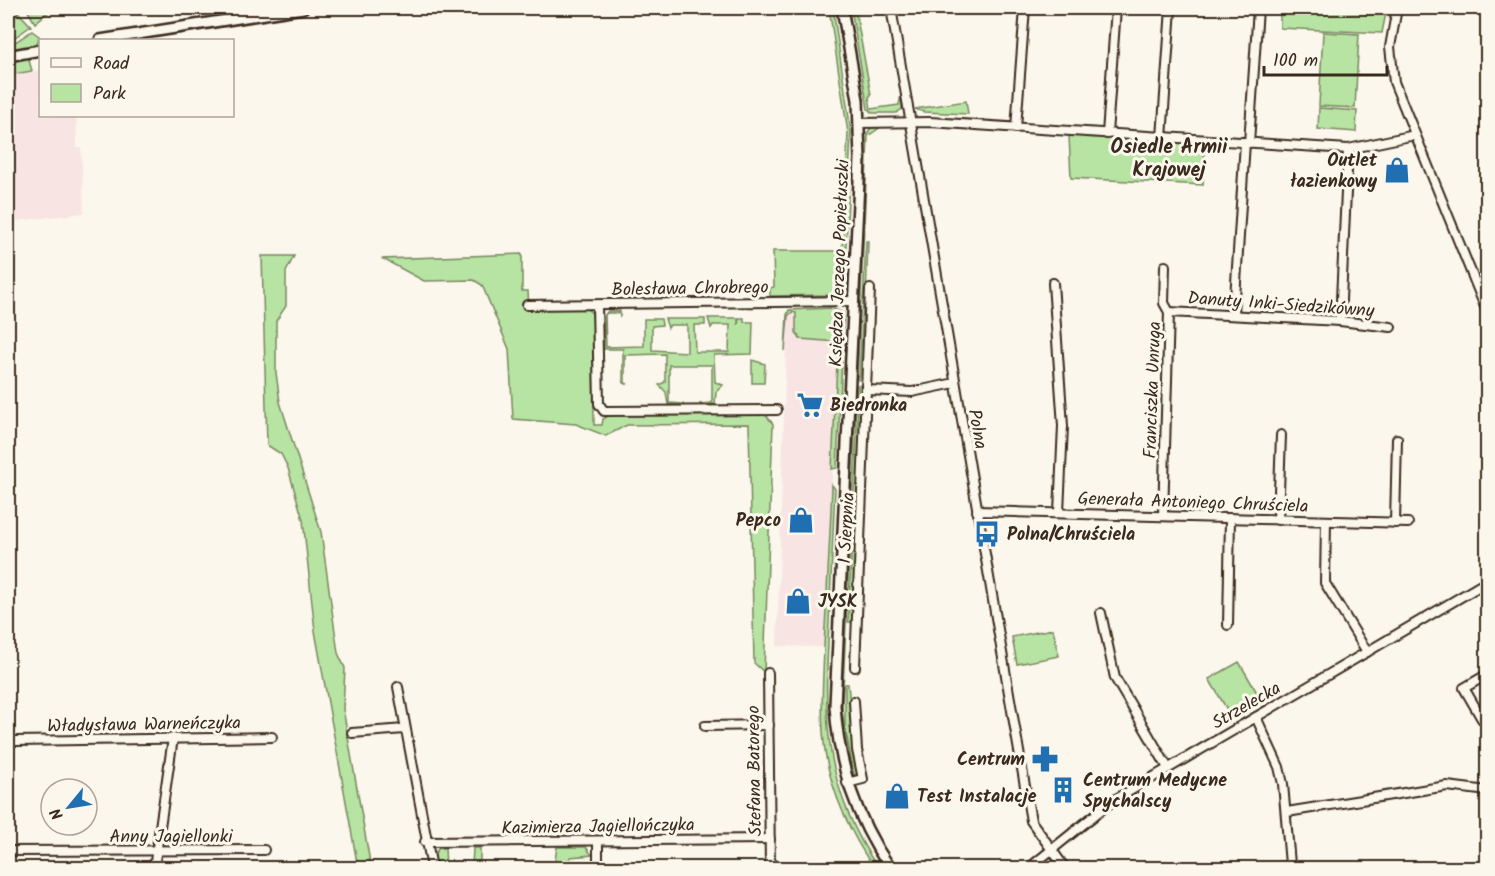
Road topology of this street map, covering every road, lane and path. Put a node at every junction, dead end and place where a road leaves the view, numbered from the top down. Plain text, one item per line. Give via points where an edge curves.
1 (303, 8) edge
2 (842, 8) edge
3 (891, 8) edge
4 (1025, 8) edge
5 (1116, 8) edge
6 (1171, 8) edge
7 (1258, 8) edge
8 (1397, 8) edge
9 (106, 39) edge
10 (39, 50) edge
11 (8, 56) edge
12 (911, 122) junction
13 (860, 123) junction
14 (1016, 128) junction
15 (1107, 134) junction
16 (1415, 135) junction
17 (1162, 138) junction
18 (1247, 142) junction
19 (1348, 149) junction
20 (1165, 266) dead end
21 (1053, 283) dead end
22 (870, 289) dead end
23 (854, 301) junction
24 (527, 305) dead end
25 (597, 305) junction
26 (1169, 312) junction
27 (1233, 314) junction
28 (1488, 314) edge
29 (1340, 321) junction
30 (1391, 327) dead end
31 (955, 383) junction
32 (867, 390) junction
33 (777, 410) dead end
34 (1281, 435) dead end
35 (1397, 439) dead end
36 (977, 511) junction
37 (1059, 512) junction
38 (1163, 516) junction
39 (1230, 518) junction
40 (1278, 520) junction
41 (1326, 521) junction
42 (1395, 523) junction
43 (1408, 523) dead end
44 (1488, 580) edge
45 (1101, 613) dead end
46 (1228, 625) dead end
47 (1367, 651) junction
48 (855, 667) dead end
49 (768, 673) dead end
50 (1488, 674) edge
51 (398, 687) dead end
52 (854, 700) dead end
53 (1256, 717) junction
54 (1482, 719) dead end
55 (769, 725) junction
56 (705, 726) dead end
57 (405, 729) junction
58 (352, 733) dead end
59 (272, 737) dead end
60 (173, 738) junction
61 (16, 741) dead end
62 (1168, 768) junction
63 (847, 783) junction
64 (1488, 791) edge
65 (1287, 812) junction
66 (770, 839) junction
67 (598, 841) junction
68 (425, 842) junction
69 (1052, 848) junction
70 (264, 850) dead end
71 (8, 851) edge
72 (157, 851) junction
73 (1290, 864) dead end
74 (154, 868) edge
75 (432, 868) edge
76 (598, 868) edge
77 (770, 868) edge
78 (890, 868) edge
79 (1029, 868) edge
80 (1065, 868) edge

1 - 9 street
2 - 13 street, Księdza Jerzego Popiełuszki
3 - 12 street, Polna
4 - 14 street
5 - 15 street
6 - 17 street
7 - 18 street
8 - 16 street via 1390,47 1394,82
10 - 11 street
12 - 13 street
12 - 14 street
12 - 31 street, Polna
13 - 23 street, Księdza Jerzego Popiełuszki
14 - 15 street
15 - 17 street
16 - 19 street
16 - 28 street
17 - 18 street
18 - 19 street
18 - 27 street
19 - 29 street
20 - 26 street, Franciszka Unruga via 1164,303
21 - 37 street via 1064,426
22 - 32 street, 1 Sierpnia
23 - 25 street, Bolesława Chrobrego
23 - 63 street, Księdza Jerzego Popiełuszki via 835,706 836,733
24 - 25 street, Bolesława Chrobrego
25 - 33 street via 602,409
26 - 27 street, Danuty Inki-Siedzikówny
26 - 38 street, Franciszka Unruga
27 - 29 street, Danuty Inki-Siedzikówny
29 - 30 street, Danuty Inki-Siedzikówny
31 - 32 street via 912,392
31 - 36 street, Polna
32 - 48 street, 1 Sierpnia
34 - 40 street
35 - 42 street
36 - 37 street, Generała Antoniego Chruściela
36 - 69 street, Polna via 1031,821
37 - 38 street, Generała Antoniego Chruściela
38 - 39 street, Generała Antoniego Chruściela
39 - 40 street, Generała Antoniego Chruściela
39 - 46 street
40 - 41 street, Generała Antoniego Chruściela
41 - 42 street, Generała Antoniego Chruściela
41 - 47 street via 1326,583
42 - 43 street, Generała Antoniego Chruściela
44 - 47 street, Strzelecka
45 - 62 street via 1115,678
47 - 53 street, Strzelecka
49 - 55 street, Stefana Batorego
50 - 54 street via 1464,688
51 - 57 street
52 - 63 street via 863,779
53 - 62 street, Strzelecka
53 - 65 street via 1279,767
55 - 56 street
55 - 66 street, Stefana Batorego
57 - 58 street
57 - 68 street
59 - 60 street, Władysława Warneńczyka
60 - 61 street, Władysława Warneńczyka
60 - 72 street
62 - 69 street, Strzelecka via 1111,802
63 - 78 street, Księdza Jerzego Popiełuszki via 863,824
64 - 65 street via 1447,786
65 - 73 street
66 - 67 street, Kazimierza Jagiellończyka
66 - 77 street, Stefana Batorego
67 - 68 street, Kazimierza Jagiellończyka
67 - 76 street
68 - 75 street
69 - 79 street, Strzelecka
69 - 80 street, Polna
70 - 72 street, Anny Jagiellonki
71 - 72 street, Anny Jagiellonki
72 - 74 street

